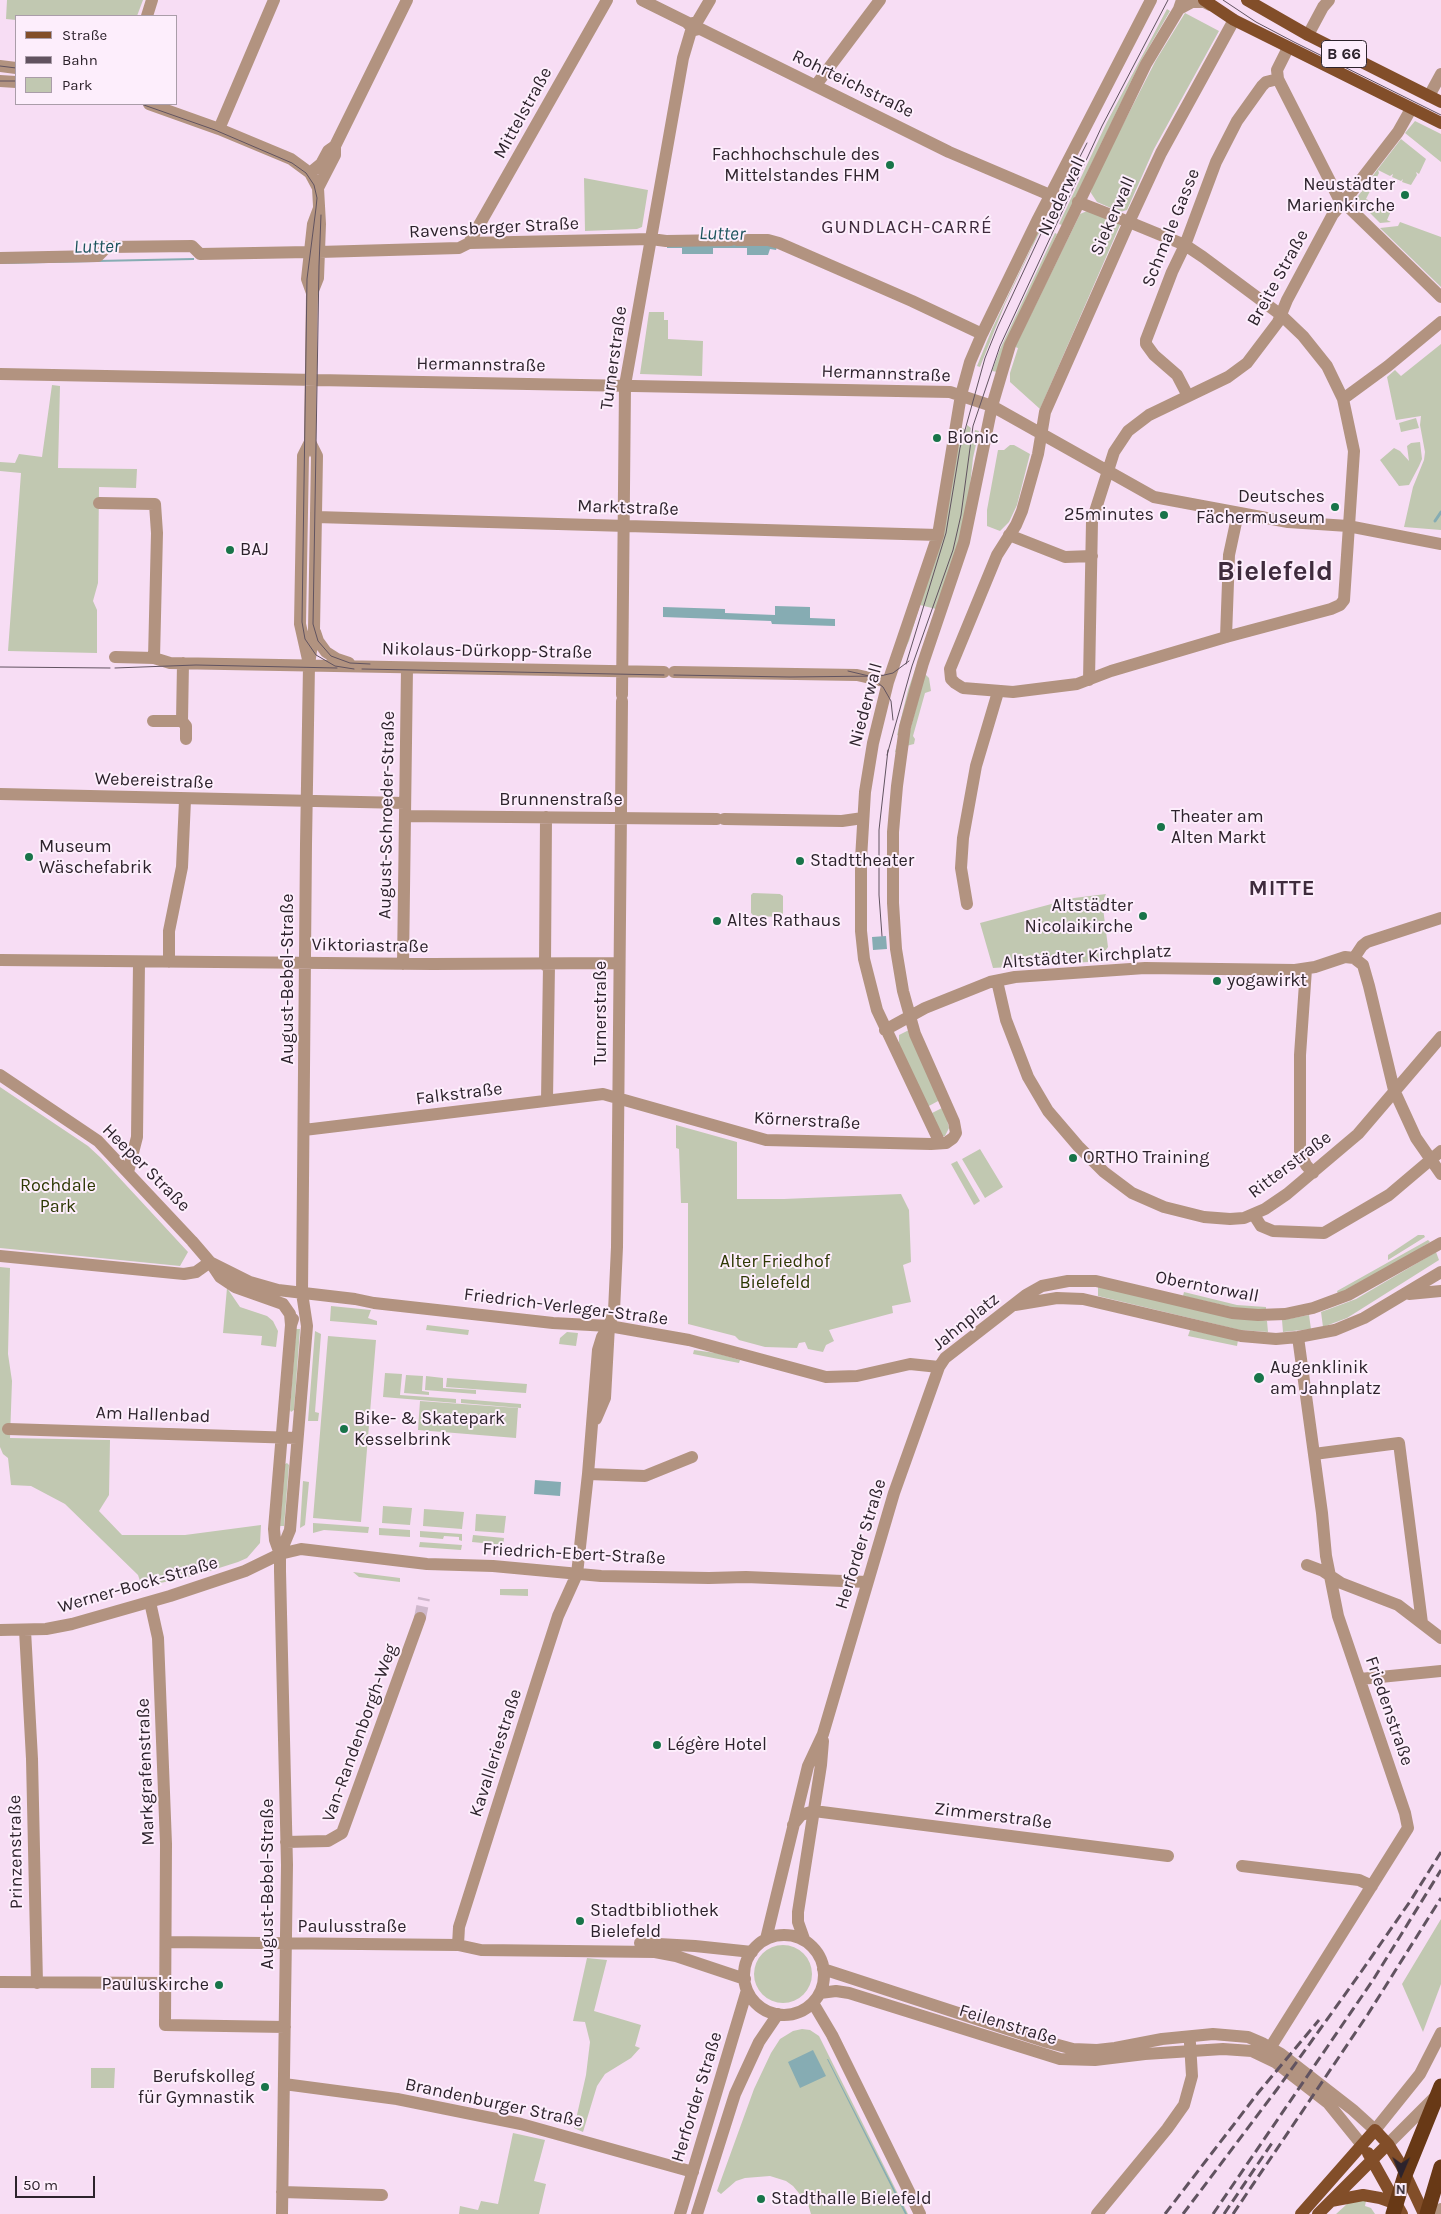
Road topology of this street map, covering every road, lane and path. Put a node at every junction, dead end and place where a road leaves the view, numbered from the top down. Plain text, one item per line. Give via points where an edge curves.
1 (152, 0) edge
2 (274, 0) edge
3 (408, 0) edge
4 (607, 0) edge
5 (642, 0) edge
6 (710, 0) edge
7 (880, 0) edge
8 (1151, 0) edge
9 (1247, 0) edge
10 (1329, 0) edge
11 (1207, 2) edge
12 (1181, 5) edge
13 (147, 15) edge
14 (1234, 20) junction
15 (694, 27) junction
16 (1308, 36) junction
17 (1288, 48) junction
18 (0, 66) edge
19 (15, 68) edge
20 (1441, 74) edge
21 (1278, 79) junction
22 (0, 81) edge
23 (15, 82) edge
24 (816, 85) junction
25 (1429, 96) junction
26 (1441, 102) edge
27 (152, 105) edge
28 (1411, 109) junction
29 (1441, 123) edge
30 (219, 129) junction
31 (335, 146) junction
32 (310, 173) junction
33 (318, 188) junction
34 (1050, 196) junction
35 (1078, 202) junction
36 (1342, 203) junction
37 (1129, 222) junction
38 (650, 239) junction
39 (469, 243) junction
40 (1185, 245) junction
41 (314, 252) junction
42 (0, 258) edge
43 (1441, 297) edge
44 (1281, 315) junction
45 (1441, 322) edge
46 (982, 334) junction
47 (0, 374) edge
48 (311, 379) junction
49 (625, 385) junction
50 (961, 394) junction
51 (1188, 396) junction
52 (1343, 399) junction
53 (992, 406) junction
54 (1041, 434) junction
55 (310, 442) junction
56 (1107, 472) junction
57 (99, 503) dead end
58 (1238, 513) junction
59 (316, 517) junction
60 (623, 525) junction
61 (1348, 526) junction
62 (938, 535) junction
63 (1009, 535) junction
64 (1441, 544) edge
65 (1092, 556) junction
66 (314, 630) junction
67 (1226, 637) junction
68 (115, 657) dead end
69 (154, 658) junction
70 (183, 663) junction
71 (310, 666) junction
72 (364, 667) junction
73 (407, 668) junction
74 (622, 671) junction
75 (1090, 680) junction
76 (888, 682) junction
77 (998, 692) junction
78 (153, 721) dead end
79 (182, 721) junction
80 (186, 739) dead end
81 (0, 794) edge
82 (185, 800) junction
83 (306, 802) junction
84 (405, 810) junction
85 (546, 817) junction
86 (620, 818) junction
87 (863, 818) junction
88 (966, 904) dead end
89 (1441, 918) edge
90 (1354, 958) junction
91 (0, 960) edge
92 (139, 962) junction
93 (169, 962) junction
94 (305, 962) junction
95 (619, 963) junction
96 (403, 964) junction
97 (547, 965) junction
98 (1306, 969) junction
99 (997, 980) junction
100 (909, 1015) junction
101 (885, 1030) junction
102 (1441, 1037) edge
103 (0, 1075) edge
104 (1394, 1090) junction
105 (618, 1097) junction
106 (547, 1100) junction
107 (304, 1130) junction
108 (944, 1142) junction
109 (1441, 1151) edge
110 (1430, 1159) junction
111 (128, 1172) junction
112 (1313, 1173) junction
113 (1441, 1174) edge
114 (1254, 1215) junction
115 (1441, 1243) edge
116 (0, 1256) edge
117 (210, 1262) junction
118 (1441, 1272) edge
119 (1130, 1289) joint
120 (1441, 1291) edge
121 (302, 1293) junction
122 (1404, 1294) junction
123 (1016, 1305) junction
124 (291, 1324) junction
125 (609, 1326) junction
126 (1298, 1338) junction
127 (939, 1367) junction
128 (8, 1429) dead end
129 (592, 1431) joint
130 (281, 1437) junction
131 (297, 1438) junction
132 (1314, 1454) junction
133 (692, 1457) dead end
134 (588, 1474) junction
135 (280, 1554) junction
136 (1307, 1565) dead end
137 (577, 1574) junction
138 (1330, 1575) junction
139 (867, 1582) junction
140 (150, 1602) junction
141 (420, 1618) tunnel mouth
142 (1422, 1623) junction
143 (0, 1630) edge
144 (25, 1630) junction
145 (1441, 1638) edge
146 (1441, 1671) edge
147 (1360, 1680) junction
148 (823, 1734) junction
149 (814, 1810) junction
150 (792, 1828) junction
151 (286, 1842) junction
152 (1168, 1856) dead end
153 (783, 1862) junction
154 (1242, 1866) dead end
155 (805, 1867) junction
156 (1372, 1886) junction
157 (804, 1938) junction
158 (766, 1939) junction
159 (166, 1942) junction
160 (286, 1944) junction
161 (458, 1945) junction
162 (666, 1948) junction
163 (752, 1952) junction
164 (823, 1968) junction
165 (0, 1982) edge
166 (37, 1983) junction
167 (166, 1983) junction
168 (746, 1984) junction
169 (817, 1998) junction
170 (778, 2014) junction
171 (285, 2028) junction
172 (1441, 2033) edge
173 (1189, 2036) junction
174 (1190, 2051) junction
175 (1268, 2051) junction
176 (284, 2084) junction
177 (1441, 2087) edge
178 (1375, 2130) junction
179 (1388, 2144) junction
180 (1362, 2145) junction
181 (1372, 2160) junction
182 (1441, 2167) edge
183 (693, 2172) junction
184 (282, 2192) junction
185 (382, 2195) dead end
186 (1331, 2200) junction
187 (1441, 2208) edge
188 (1399, 2211) edge
189 (282, 2214) edge
190 (680, 2214) edge
191 (697, 2214) edge
192 (920, 2214) edge
193 (1097, 2214) edge
194 (1301, 2214) edge
195 (1318, 2214) edge
196 (1426, 2214) edge
197 (1440, 2214) edge

1 - 13 street
2 - 30 street
3 - 31 street
4 - 39 street, Mittelstraße
5 - 15 street, Rohrteichstraße
6 - 15 street, Turnerstraße
7 - 24 street
8 - 34 street, Niederwall
9 - 16 main road, B 66
10 - 16 street
11 - 12 street, Niederwall
11 - 14 main road, B 66
12 - 35 street, Niederwall via 1146,64
14 - 17 main road, B 66
14 - 37 street, Siekerwall via 1168,141
15 - 24 street, Rohrteichstraße
15 - 38 street, Turnerstraße via 683,58
16 - 25 main road, B 66
17 - 21 street via 1277,70
17 - 28 main road, B 66
18 - 19 street
20 - 25 street
21 - 36 street
21 - 40 street, Schmale Gasse via 1262,86 1237,122 1216,162
22 - 23 street
24 - 34 street, Rohrteichstraße via 949,152
25 - 26 main road, B 66
27 - 30 street
28 - 29 main road, B 66
28 - 36 street, Breite Straße via 1398,132
30 - 32 street via 291,159
31 - 32 street
31 - 33 street via 336,155
32 - 33 street
33 - 41 street, August-Bebel-Straße
34 - 46 street, Niederwall
35 - 37 street
35 - 53 street, Niederwall via 1013,338
36 - 43 street
36 - 44 street, Breite Straße via 1333,214
37 - 40 street
37 - 54 street, Siekerwall via 1045,412
38 - 39 street, Ravensberger Straße
38 - 46 street, Ravensberger Straße via 768,240 779,243
38 - 49 street, Turnerstraße
39 - 41 street, Ravensberger Straße via 460,248
40 - 44 street
40 - 51 street, Schmale Gasse via 1146,344 1175,372
41 - 42 street, Ravensberger Straße via 200,254 192,246 107,247 98,256
41 - 48 street, August-Bebel-Straße via 318,278 312,294
44 - 51 street, Breite Straße via 1237,371
44 - 52 street via 1318,352
45 - 52 street
46 - 50 street, Niederwall
47 - 48 street, Hermannstraße
48 - 49 street, Hermannstraße
48 - 55 street, August-Bebel-Straße
49 - 50 street, Hermannstraße via 944,391
49 - 60 street, Turnerstraße
50 - 53 street
50 - 62 street, Niederwall
51 - 56 street, Breite Straße via 1136,424 1110,458
52 - 61 street via 1354,452
53 - 54 street
53 - 100 street, Niederwall via 964,542 923,663 900,757 893,832 893,903 899,966
54 - 56 street
54 - 63 street via 1029,490 1016,526
55 - 59 street, August-Bebel-Straße via 317,456
55 - 71 street, August-Bebel-Straße via 302,456 300,624
56 - 58 street via 1154,497
56 - 65 street, Breite Straße via 1092,521
57 - 69 street via 155,504
58 - 61 street via 1297,524
58 - 67 street via 1229,555
59 - 60 street, Marktstraße
59 - 66 street, August-Bebel-Straße
60 - 62 street, Marktstraße
60 - 74 street, Turnerstraße
61 - 64 street
61 - 67 street via 1344,598 1340,605
62 - 76 street, Niederwall
63 - 65 street via 1064,556
63 - 77 street via 997,555 950,669 951,679 958,686
65 - 75 street, Breite Straße
66 - 71 street, August-Bebel-Straße
66 - 72 street via 320,645 331,656
67 - 75 street
68 - 69 street, Nikolaus-Dürkopp-Straße
69 - 70 street, Nikolaus-Dürkopp-Straße
70 - 71 street, Nikolaus-Dürkopp-Straße
70 - 79 street
71 - 72 street, Nikolaus-Dürkopp-Straße
71 - 83 street, August-Bebel-Straße
72 - 73 street, Nikolaus-Dürkopp-Straße
73 - 74 street, Nikolaus-Dürkopp-Straße
73 - 84 street, August-Schroeder-Straße
74 - 76 street, Nikolaus-Dürkopp-Straße via 857,675
74 - 86 street, Turnerstraße
75 - 77 street
76 - 87 street, Niederwall via 872,743
77 - 88 street via 976,766 963,838
78 - 79 street
79 - 80 street via 186,726
81 - 82 street, Webereistraße
82 - 83 street, Webereistraße
82 - 93 street via 182,866 169,931
83 - 84 street, Brunnenstraße
83 - 94 street, August-Bebel-Straße
84 - 85 street, Brunnenstraße via 426,816
84 - 96 street, August-Schroeder-Straße
85 - 86 street, Brunnenstraße
85 - 97 street
86 - 87 street, Brunnenstraße via 842,821
86 - 95 street, Turnerstraße
87 - 101 street, Niederwall via 862,940 873,1000
89 - 90 street via 1368,942
90 - 98 street, Altstädter Kirchplatz via 1345,957
90 - 104 street via 1363,966 1371,992
91 - 92 street, Viktoriastraße
92 - 93 street, Viktoriastraße
92 - 111 street via 137,1137
93 - 94 street, Viktoriastraße
94 - 96 street, Viktoriastraße
94 - 107 street, August-Bebel-Straße
95 - 97 street, Viktoriastraße
95 - 105 street, Turnerstraße
96 - 97 street, Viktoriastraße
97 - 106 street
98 - 99 street, Altstädter Kirchplatz via 1111,969
98 - 112 street via 1300,1055 1300,1152
99 - 100 street, Altstädter Kirchplatz
99 - 114 street, Ritterstraße via 1006,1020 1025,1071 1048,1111 1097,1165 1132,1194 1177,1212 1230,1219
100 - 101 street
100 - 108 street, Niederwall via 921,1051 956,1127 953,1138
101 - 108 street, Niederwall
102 - 104 street, Ritterstraße
103 - 111 street, Heeper Straße via 98,1141
104 - 110 street via 1416,1138
104 - 112 street, Ritterstraße via 1358,1134
105 - 106 street, Falkstraße via 603,1094
105 - 108 street, Körnerstraße via 766,1140
105 - 125 street, Turnerstraße via 616,1283 614,1311
106 - 107 street, Falkstraße
107 - 121 street, August-Bebel-Straße
109 - 110 street
110 - 113 street
110 - 114 street via 1389,1195 1324,1233 1273,1231 1261,1226
111 - 117 street, Heeper Straße
112 - 114 street, Ritterstraße
115 - 119 street, Oberntorwall via 1348,1295 1285,1314 1258,1316 1232,1313
116 - 117 street via 184,1274 196,1272
117 - 121 street, Heeper Straße via 264,1287
117 - 124 street, Heeper Straße via 215,1272 230,1284 283,1304 290,1314
118 - 122 street, Jahnplatz
119 - 123 street, Jahnplatz via 1096,1281 1068,1281 1042,1286
120 - 122 street
121 - 124 street, August-Bebel-Straße
121 - 125 street, Friedrich-Verleger-Straße via 546,1322
121 - 131 street, August-Bebel-Straße via 307,1326
122 - 126 street, Jahnplatz via 1364,1318 1335,1330
123 - 126 street, Jahnplatz via 1069,1297 1241,1336
123 - 127 street, Jahnplatz via 948,1356
124 - 130 street, August-Bebel-Straße
125 - 127 street, Friedrich-Verleger-Straße via 689,1340 826,1377 857,1376 910,1364
125 - 129 street, Turnerstraße via 598,1350
126 - 132 street, Friedenstraße
127 - 139 street, Herforder Straße via 894,1493
128 - 130 street, Am Hallenbad
129 - 134 street, Kavalleriestraße
130 - 131 street, Am Hallenbad
130 - 135 street, August-Bebel-Straße via 274,1529
131 - 135 street, August-Bebel-Straße via 290,1530
132 - 138 street, Friedenstraße
132 - 142 street via 1400,1443
133 - 134 street via 645,1476
134 - 137 street, Kavalleriestraße
135 - 137 street, Friedrich-Ebert-Straße via 308,1550 428,1564
135 - 140 street, Werner-Bock-Straße via 245,1571
135 - 151 street, August-Bebel-Straße
136 - 138 street
137 - 139 street, Friedrich-Ebert-Straße
137 - 161 street, Kavalleriestraße via 558,1616 537,1681 459,1927
138 - 142 street via 1340,1583 1389,1599
138 - 147 street, Friedenstraße via 1339,1621
139 - 148 street, Herforder Straße
140 - 144 street, Werner-Bock-Straße via 66,1625
140 - 159 street, Markgrafenstraße via 158,1648 166,1844
141 - 151 street, Van-Randenborgh-Weg via 342,1833 328,1841
142 - 145 street
143 - 144 street, Werner-Bock-Straße
144 - 166 street, Prinzenstraße via 32,1759
146 - 147 street
147 - 156 street, Friedenstraße via 1408,1824 1407,1833
148 - 149 street, Herforder Straße
148 - 150 street, Herforder Straße via 808,1766
149 - 150 street via 801,1815
149 - 152 street, Zimmerstraße
149 - 155 street, Herforder Straße
150 - 153 street, Herforder Straße
151 - 160 street, August-Bebel-Straße
153 - 155 street via 791,1873 800,1872
153 - 158 street, Herforder Straße
154 - 156 street via 1359,1880
155 - 157 street, Herforder Straße via 798,1912
156 - 175 street, Friedenstraße
157 - 158 street via 787,1934
157 - 164 street via 814,1949
158 - 163 street
159 - 160 street, Paulusstraße
159 - 167 street
160 - 161 street, Paulusstraße
160 - 171 street, August-Bebel-Straße
161 - 162 street, Paulusstraße via 482,1941
162 - 163 street, Paulusstraße
162 - 168 street, Paulusstraße
163 - 168 street via 747,1960
164 - 169 street
164 - 173 street, Feilenstraße via 1070,2048 1106,2049
165 - 166 street
166 - 167 street
167 - 171 street via 165,2025
168 - 170 street via 758,2005
168 - 183 street, Herforder Straße
169 - 170 street via 790,2014
169 - 174 street, Feilenstraße via 836,1991 849,1993 1060,2059 1095,2060
169 - 192 street
170 - 191 street, Herforder Straße via 759,2042 735,2094
171 - 176 street, August-Bebel-Straße
172 - 178 street via 1420,2074
173 - 174 street
173 - 175 street, Feilenstraße via 1234,2034 1248,2037
174 - 175 street, Feilenstraße
174 - 193 street via 1192,2076 1184,2105
175 - 178 street via 1353,2110
175 - 180 street via 1328,2103
176 - 183 street, Brandenburger Straße via 397,2099 521,2124
176 - 184 street, August-Bebel-Straße
177 - 179 street
177 - 188 highway, bridge via 1405,2175
178 - 179 main road
178 - 180 main road
179 - 181 main road
179 - 196 main road
180 - 181 main road
180 - 194 main road
181 - 186 main road
181 - 188 main road
182 - 196 highway
183 - 190 street, Herforder Straße
184 - 185 street
184 - 189 street, August-Bebel-Straße
186 - 188 main road via 1364,2195 1380,2198
186 - 195 main road
187 - 197 street

